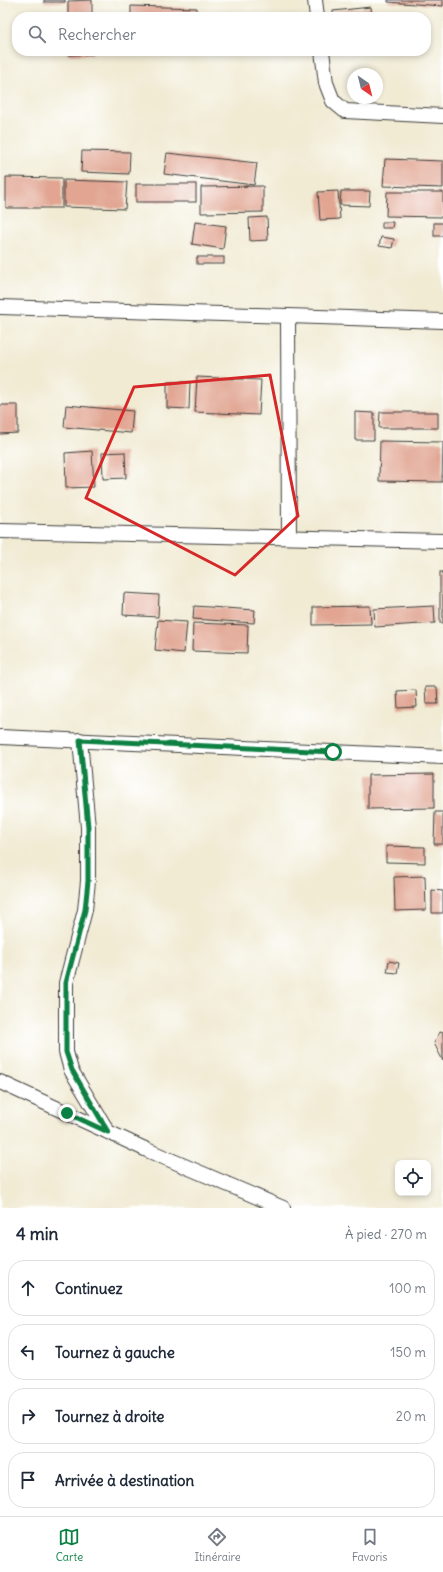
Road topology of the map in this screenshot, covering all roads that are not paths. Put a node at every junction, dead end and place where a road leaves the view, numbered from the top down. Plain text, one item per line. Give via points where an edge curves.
1 (315, 0) edge
2 (317, 12) edge
3 (323, 56) edge
4 (443, 116) edge
5 (0, 307) edge
6 (288, 316) junction
7 (443, 321) edge
8 (0, 531) edge
9 (289, 537) junction
10 (443, 541) edge
11 (0, 737) edge
12 (80, 740) junction
13 (443, 757) edge
14 (0, 1082) edge
15 (108, 1132) junction
16 (283, 1208) edge

1 - 2 street
3 - 4 street via 326,83 333,101 345,111
5 - 6 street
6 - 7 street
6 - 9 street
8 - 9 street
9 - 10 street
11 - 12 street
12 - 13 street
12 - 15 street via 88,827 88,881 85,910 66,983 66,1052 72,1070
14 - 15 street
15 - 16 street

